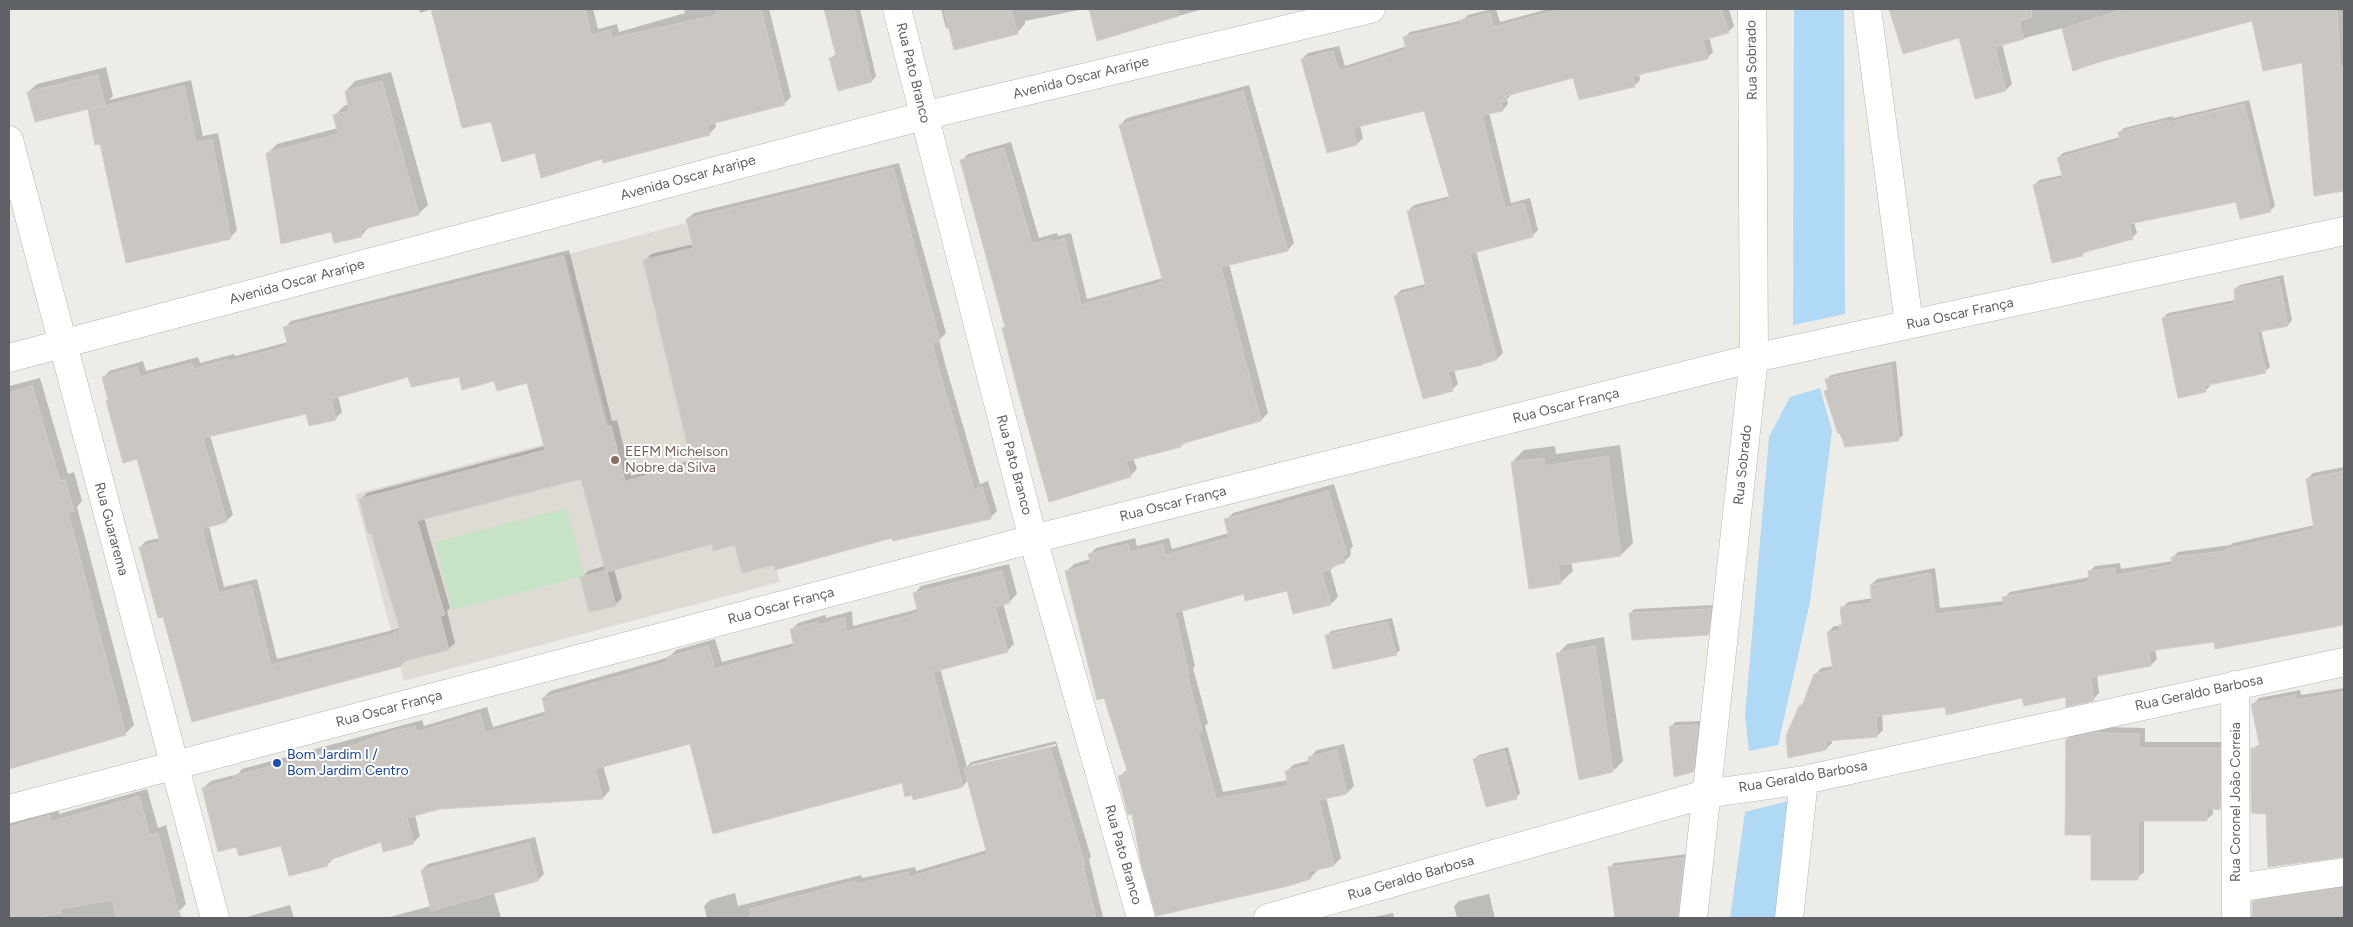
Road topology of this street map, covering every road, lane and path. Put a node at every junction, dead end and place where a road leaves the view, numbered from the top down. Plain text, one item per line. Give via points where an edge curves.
1 (897, 9) edge
2 (1371, 9) edge
3 (1752, 9) edge
4 (1867, 9) edge
5 (923, 116) junction
6 (9, 140) edge
7 (2344, 231) edge
8 (1909, 324) junction
9 (61, 344) junction
10 (9, 358) edge
11 (1754, 358) junction
12 (1033, 539) junction
13 (2344, 662) edge
14 (2235, 685) junction
15 (175, 766) junction
16 (1804, 780) junction
17 (1706, 794) junction
18 (9, 809) edge
19 (2344, 872) edge
20 (2236, 888) junction
21 (215, 918) edge
22 (1141, 918) edge
23 (1268, 918) edge
24 (1693, 918) edge
25 (1789, 918) edge
26 (2236, 918) edge

1 - 5 street, Rua Pato Branco
2 - 5 street, Avenida Oscar Araripe
3 - 11 street, Rua Sobrado
4 - 8 street
5 - 9 street, Avenida Oscar Araripe
5 - 12 street, Rua Pato Branco
6 - 9 street, Rua Guararema
7 - 8 street, Rua Oscar França
8 - 11 street, Rua Oscar França
9 - 10 street, Avenida Oscar Araripe
9 - 15 street, Rua Guararema
11 - 12 street, Rua Oscar França
11 - 17 street, Rua Sobrado
12 - 15 street, Rua Oscar França
12 - 22 street, Rua Pato Branco
13 - 14 street, Rua Geraldo Barbosa
14 - 16 street, Rua Geraldo Barbosa
14 - 20 street, Rua Coronel João Correia
15 - 18 street, Rua Oscar França
15 - 21 street, Rua Guararema
16 - 17 street, Rua Geraldo Barbosa
16 - 25 street
17 - 23 street, Rua Geraldo Barbosa
17 - 24 street, Rua Sobrado
19 - 20 street
20 - 26 street, Rua Coronel João Correia

